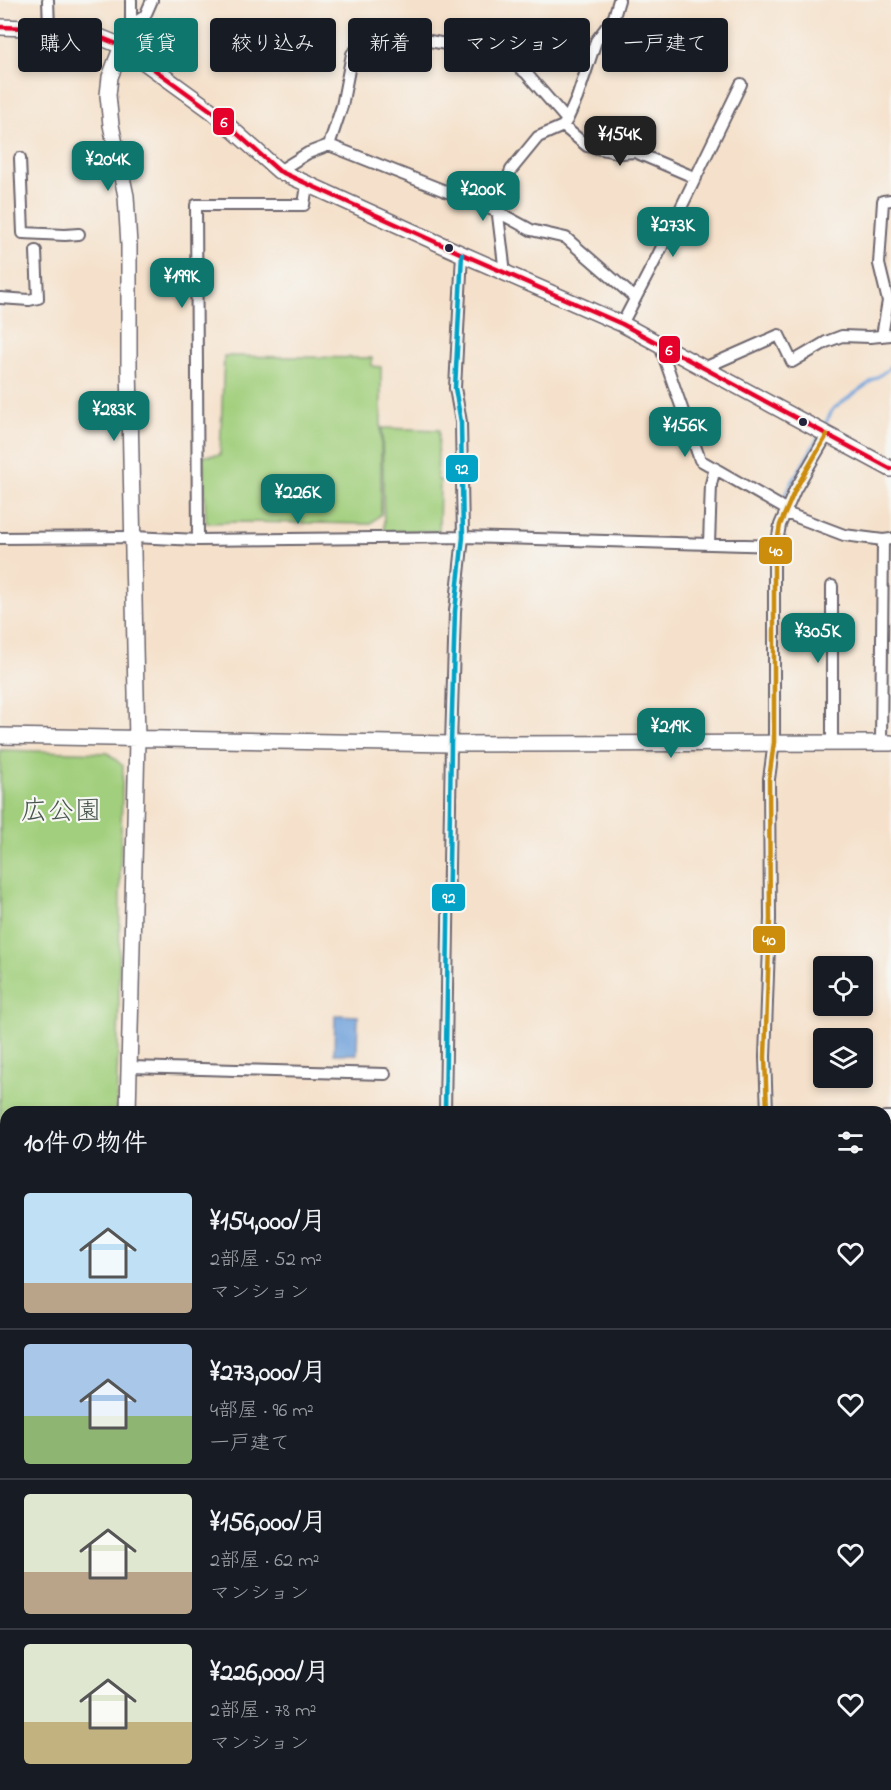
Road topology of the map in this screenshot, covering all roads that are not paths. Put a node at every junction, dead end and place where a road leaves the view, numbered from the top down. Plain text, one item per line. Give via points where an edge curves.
1 (48, 0) edge
2 (152, 0) edge
3 (619, 0) edge
4 (134, 2) edge
5 (49, 18) edge
6 (132, 18) edge
7 (142, 18) edge
8 (0, 27) edge
9 (18, 27) edge
10 (114, 69) edge
11 (158, 72) edge
12 (741, 84) dead end
13 (565, 123) junction
14 (329, 145) junction
15 (20, 158) dead end
16 (279, 171) junction
17 (696, 178) junction
18 (307, 185) junction
19 (891, 200) edge
20 (498, 212) junction
21 (79, 234) dead end
22 (36, 251) dead end
23 (462, 254) junction
24 (505, 273) junction
25 (0, 298) edge
26 (635, 298) junction
27 (622, 324) junction
28 (886, 335) edge
29 (659, 344) junction
30 (704, 368) junction
31 (827, 435) junction
32 (715, 468) junction
33 (891, 469) edge
34 (786, 511) junction
35 (133, 537) junction
36 (463, 537) junction
37 (0, 538) edge
38 (887, 539) edge
39 (198, 540) junction
40 (709, 544) junction
41 (776, 546) junction
42 (832, 586) dead end
43 (0, 736) edge
44 (136, 740) junction
45 (774, 742) junction
46 (832, 743) junction
47 (886, 743) edge
48 (451, 744) junction
49 (130, 1067) junction
50 (385, 1074) dead end
51 (128, 1106) edge
52 (445, 1106) edge
53 (767, 1106) edge

1 - 5 street
2 - 7 street
3 - 13 street via 614,17 596,41
4 - 6 street
8 - 9 street
10 - 35 street via 108,95 126,196 129,245
11 - 16 street via 213,112
12 - 17 street
13 - 14 street via 514,63 494,53 392,34 369,38 352,54 342,106
13 - 17 street via 587,146 635,152
13 - 20 street via 538,136 511,170
14 - 16 street
14 - 20 street
15 - 21 street via 23,233
16 - 18 street
17 - 26 street
18 - 23 street
18 - 39 street via 304,205 196,205
19 - 28 street via 883,201 879,264 888,301
20 - 24 street
20 - 26 street via 531,231 566,238
22 - 25 street via 38,298
23 - 24 street
23 - 36 street via 455,388 461,422
24 - 27 street
26 - 27 street
27 - 29 street
28 - 30 street via 842,336 792,362 779,335
29 - 30 street
29 - 32 street via 700,460
30 - 31 street
31 - 33 street
31 - 34 street
32 - 34 street
32 - 40 street
34 - 38 street via 844,535
34 - 41 street
35 - 37 street
35 - 39 street
35 - 44 street
36 - 39 street
36 - 40 street
36 - 48 street via 455,611
38 - 47 street
40 - 41 street
41 - 45 street
42 - 46 street
43 - 44 street
44 - 48 street
44 - 49 street
45 - 46 street
45 - 48 street
45 - 53 street via 769,779
46 - 47 street
48 - 52 street
49 - 50 street
49 - 51 street

